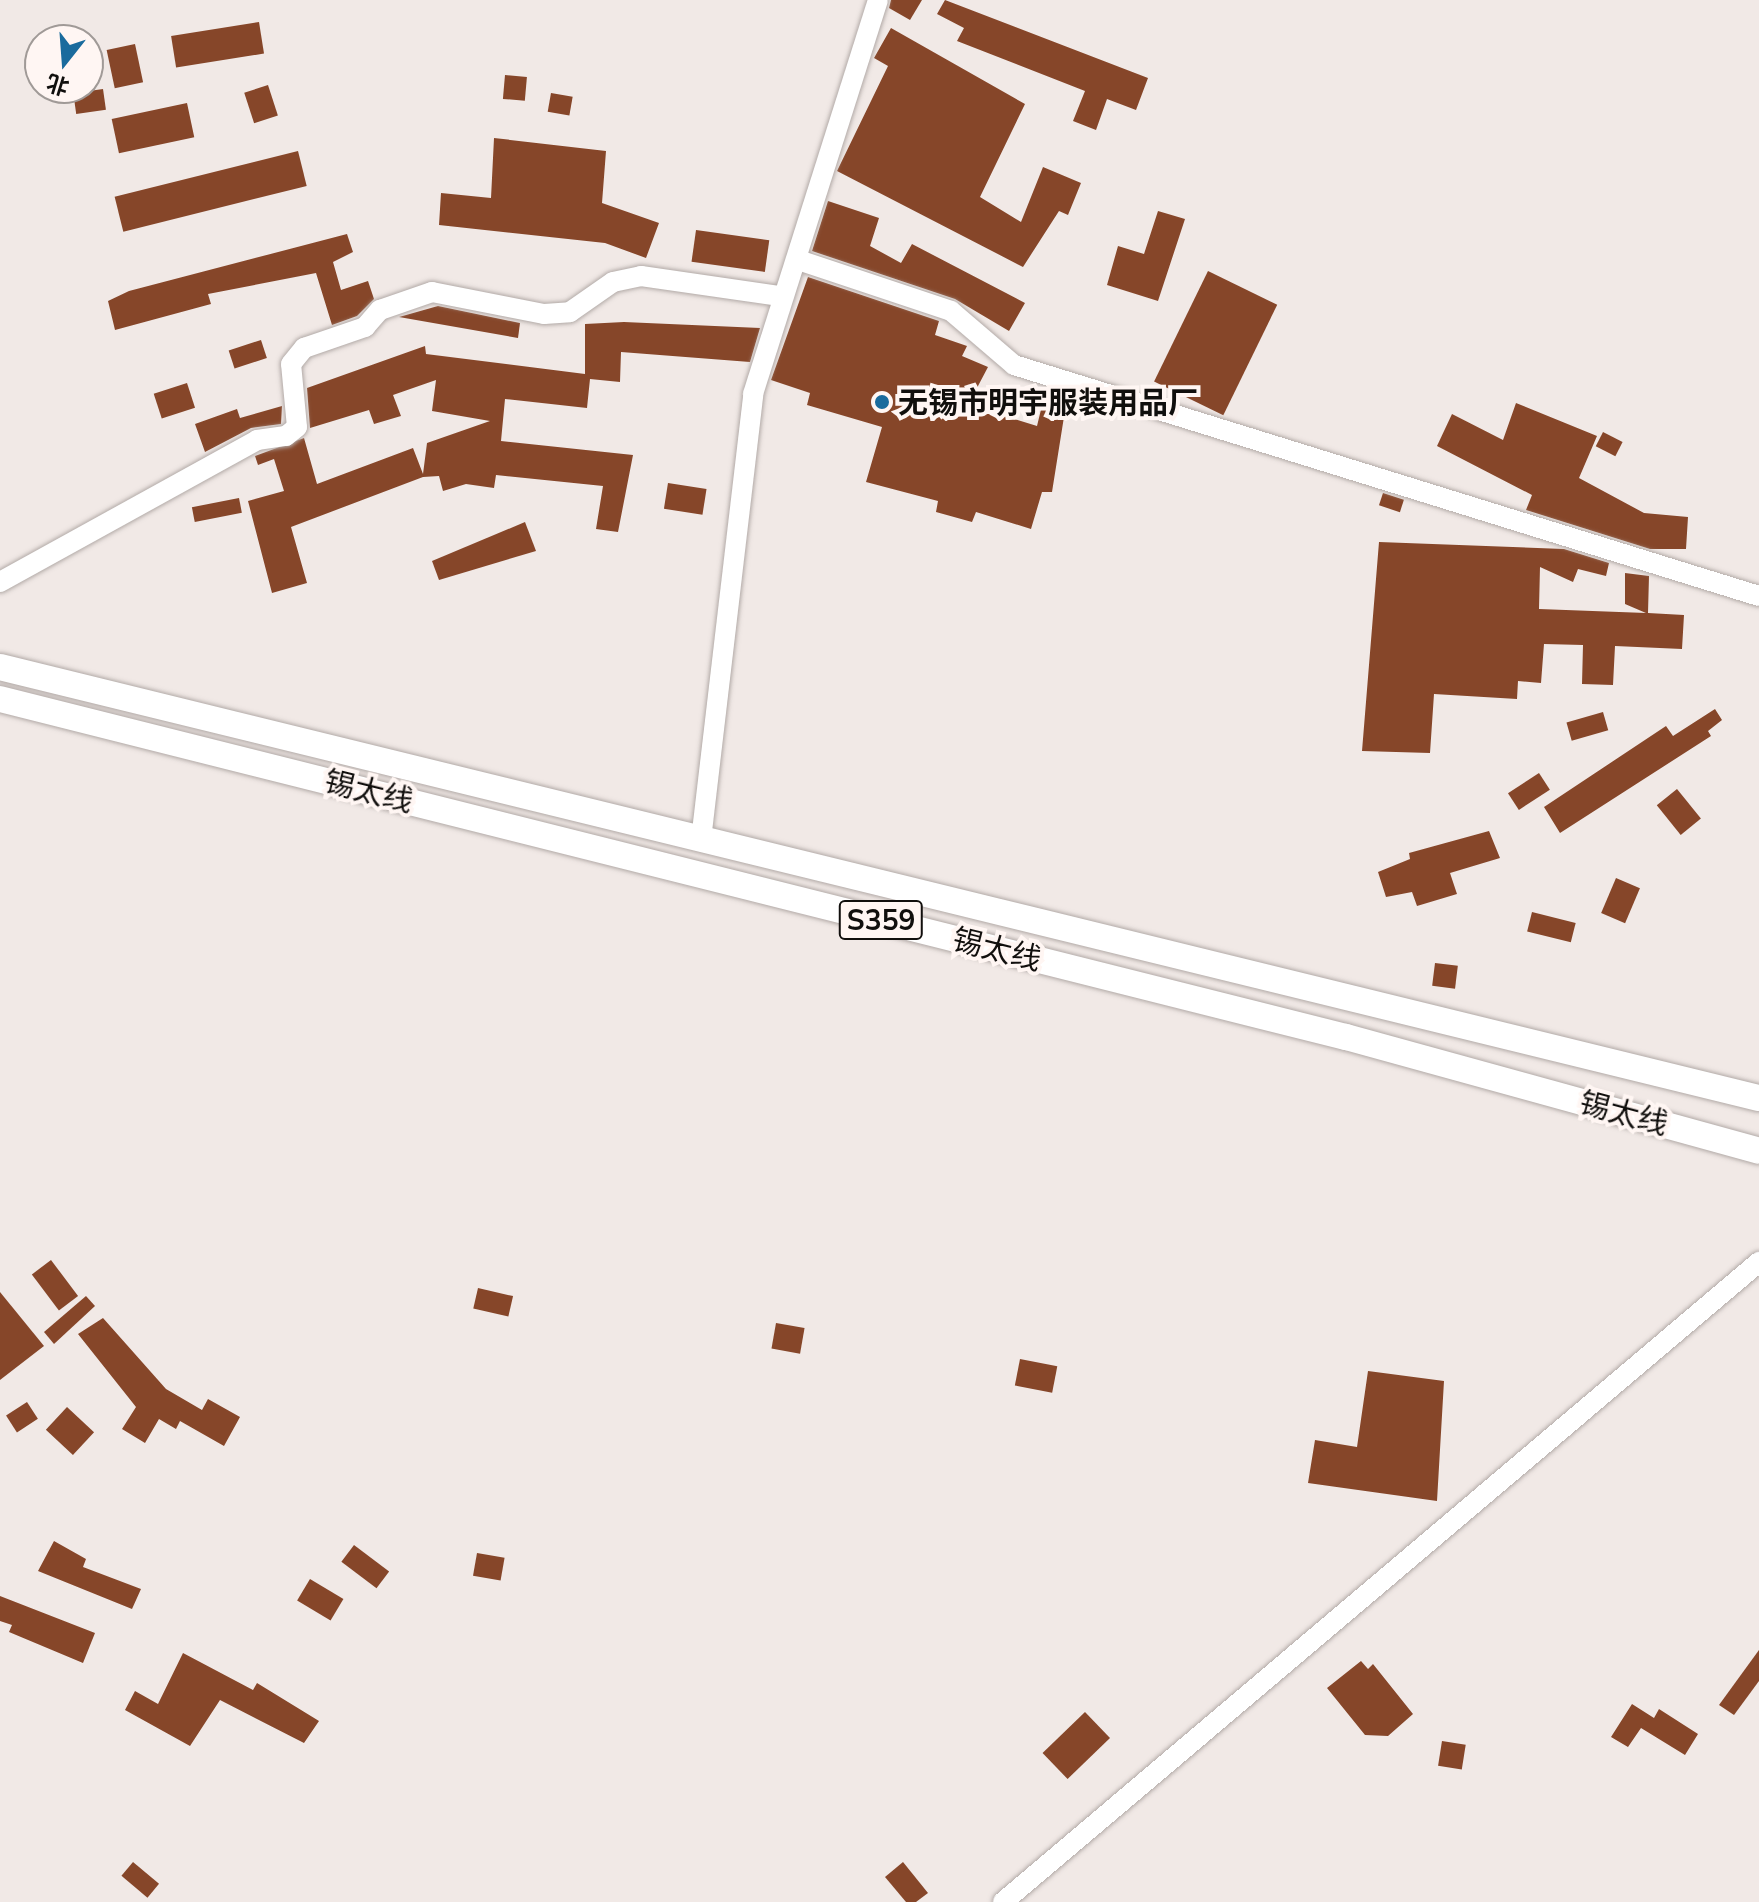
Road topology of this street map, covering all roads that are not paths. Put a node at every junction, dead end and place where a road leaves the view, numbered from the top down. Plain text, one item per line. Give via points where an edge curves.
1 (878, 0) edge
2 (798, 260) junction
3 (779, 296) junction
4 (0, 582) edge
5 (1759, 596) edge
6 (0, 667) edge
7 (0, 699) edge
8 (701, 840) junction
9 (1759, 1098) edge
10 (1759, 1151) edge
11 (1759, 1262) edge
12 (1003, 1902) edge

1 - 2 street
2 - 3 street
2 - 5 street via 951,311 990,351 1014,365
3 - 4 street via 641,276 613,282 570,312 544,314 432,292 380,310 365,327 304,348 291,364 297,427 286,436 257,440
3 - 8 street via 753,394
6 - 8 main road, 锡太线 / S359
7 - 10 main road, 锡太线 / S359 via 1330,1033
8 - 9 main road, 锡太线 / S359
11 - 12 street

